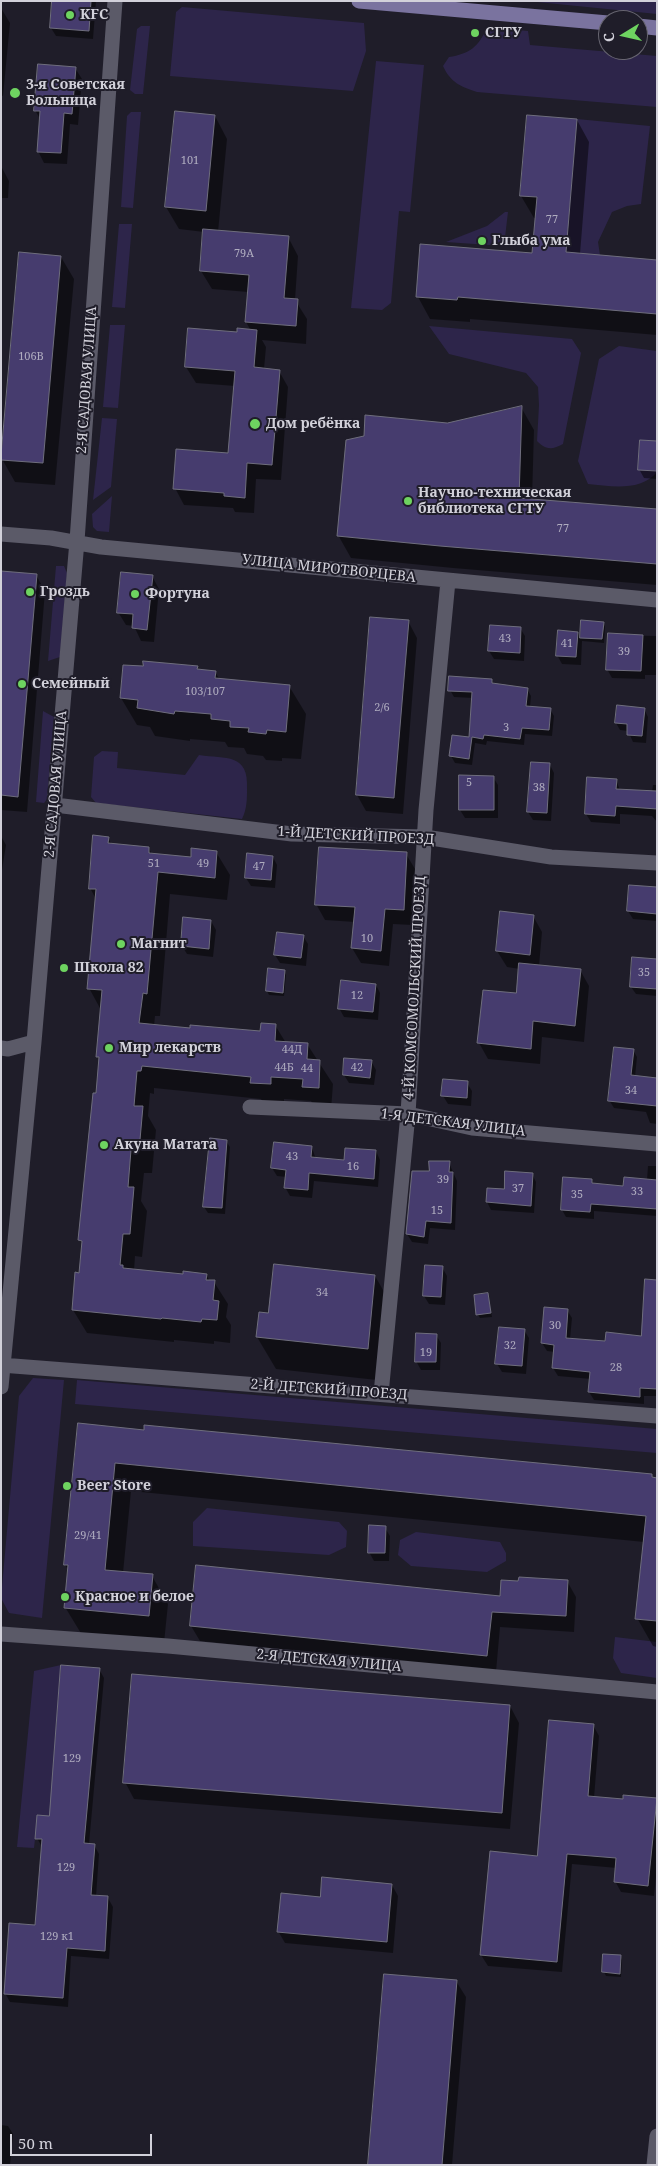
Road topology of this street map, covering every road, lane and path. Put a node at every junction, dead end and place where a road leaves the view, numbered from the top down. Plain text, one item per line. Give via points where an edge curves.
1 (115, 1) edge
2 (359, 1) edge
3 (598, 22) edge
4 (1, 534) edge
5 (77, 541) junction
6 (448, 581) junction
7 (657, 600) edge
8 (54, 805) junction
9 (425, 838) junction
10 (657, 863) edge
11 (34, 1042) junction
12 (1, 1048) edge
13 (250, 1107) dead end
14 (408, 1114) junction
15 (657, 1144) edge
16 (2, 1365) edge
17 (1, 1387) edge
18 (381, 1394) junction
19 (657, 1416) edge
20 (1, 1634) edge
21 (657, 1692) edge
22 (657, 2136) edge
23 (654, 2165) edge

1 - 5 street, 2-Я САДОВАЯ УЛИЦА
2 - 3 main road
4 - 5 street, УЛИЦА МИРОТВОРЦЕВА
5 - 6 street, УЛИЦА МИРОТВОРЦЕВА via 100,547
5 - 8 street, 2-Я САДОВАЯ УЛИЦА
6 - 7 street, УЛИЦА МИРОТВОРЦЕВА
6 - 9 street, 4-Й КОМСОМОЛЬСКИЙ ПРОЕЗД
8 - 9 street, 1-Й ДЕТСКИЙ ПРОЕЗД via 292,834
8 - 11 street, 2-Я САДОВАЯ УЛИЦА
9 - 10 street, 1-Й ДЕТСКИЙ ПРОЕЗД via 551,857
9 - 14 street, 4-Й КОМСОМОЛЬСКИЙ ПРОЕЗД
11 - 12 street
11 - 16 street, 2-Я САДОВАЯ УЛИЦА
13 - 14 street, 1-Я ДЕТСКАЯ УЛИЦА
14 - 15 street, 1-Я ДЕТСКАЯ УЛИЦА via 472,1128
14 - 18 street, 4-Й КОМСОМОЛЬСКИЙ ПРОЕЗД
16 - 17 street, 2-Я САДОВАЯ УЛИЦА
16 - 18 street, 2-Й ДЕТСКИЙ ПРОЕЗД
18 - 19 street, 2-Й ДЕТСКИЙ ПРОЕЗД
20 - 21 street, 2-Я ДЕТСКАЯ УЛИЦА via 178,1647
22 - 23 street

